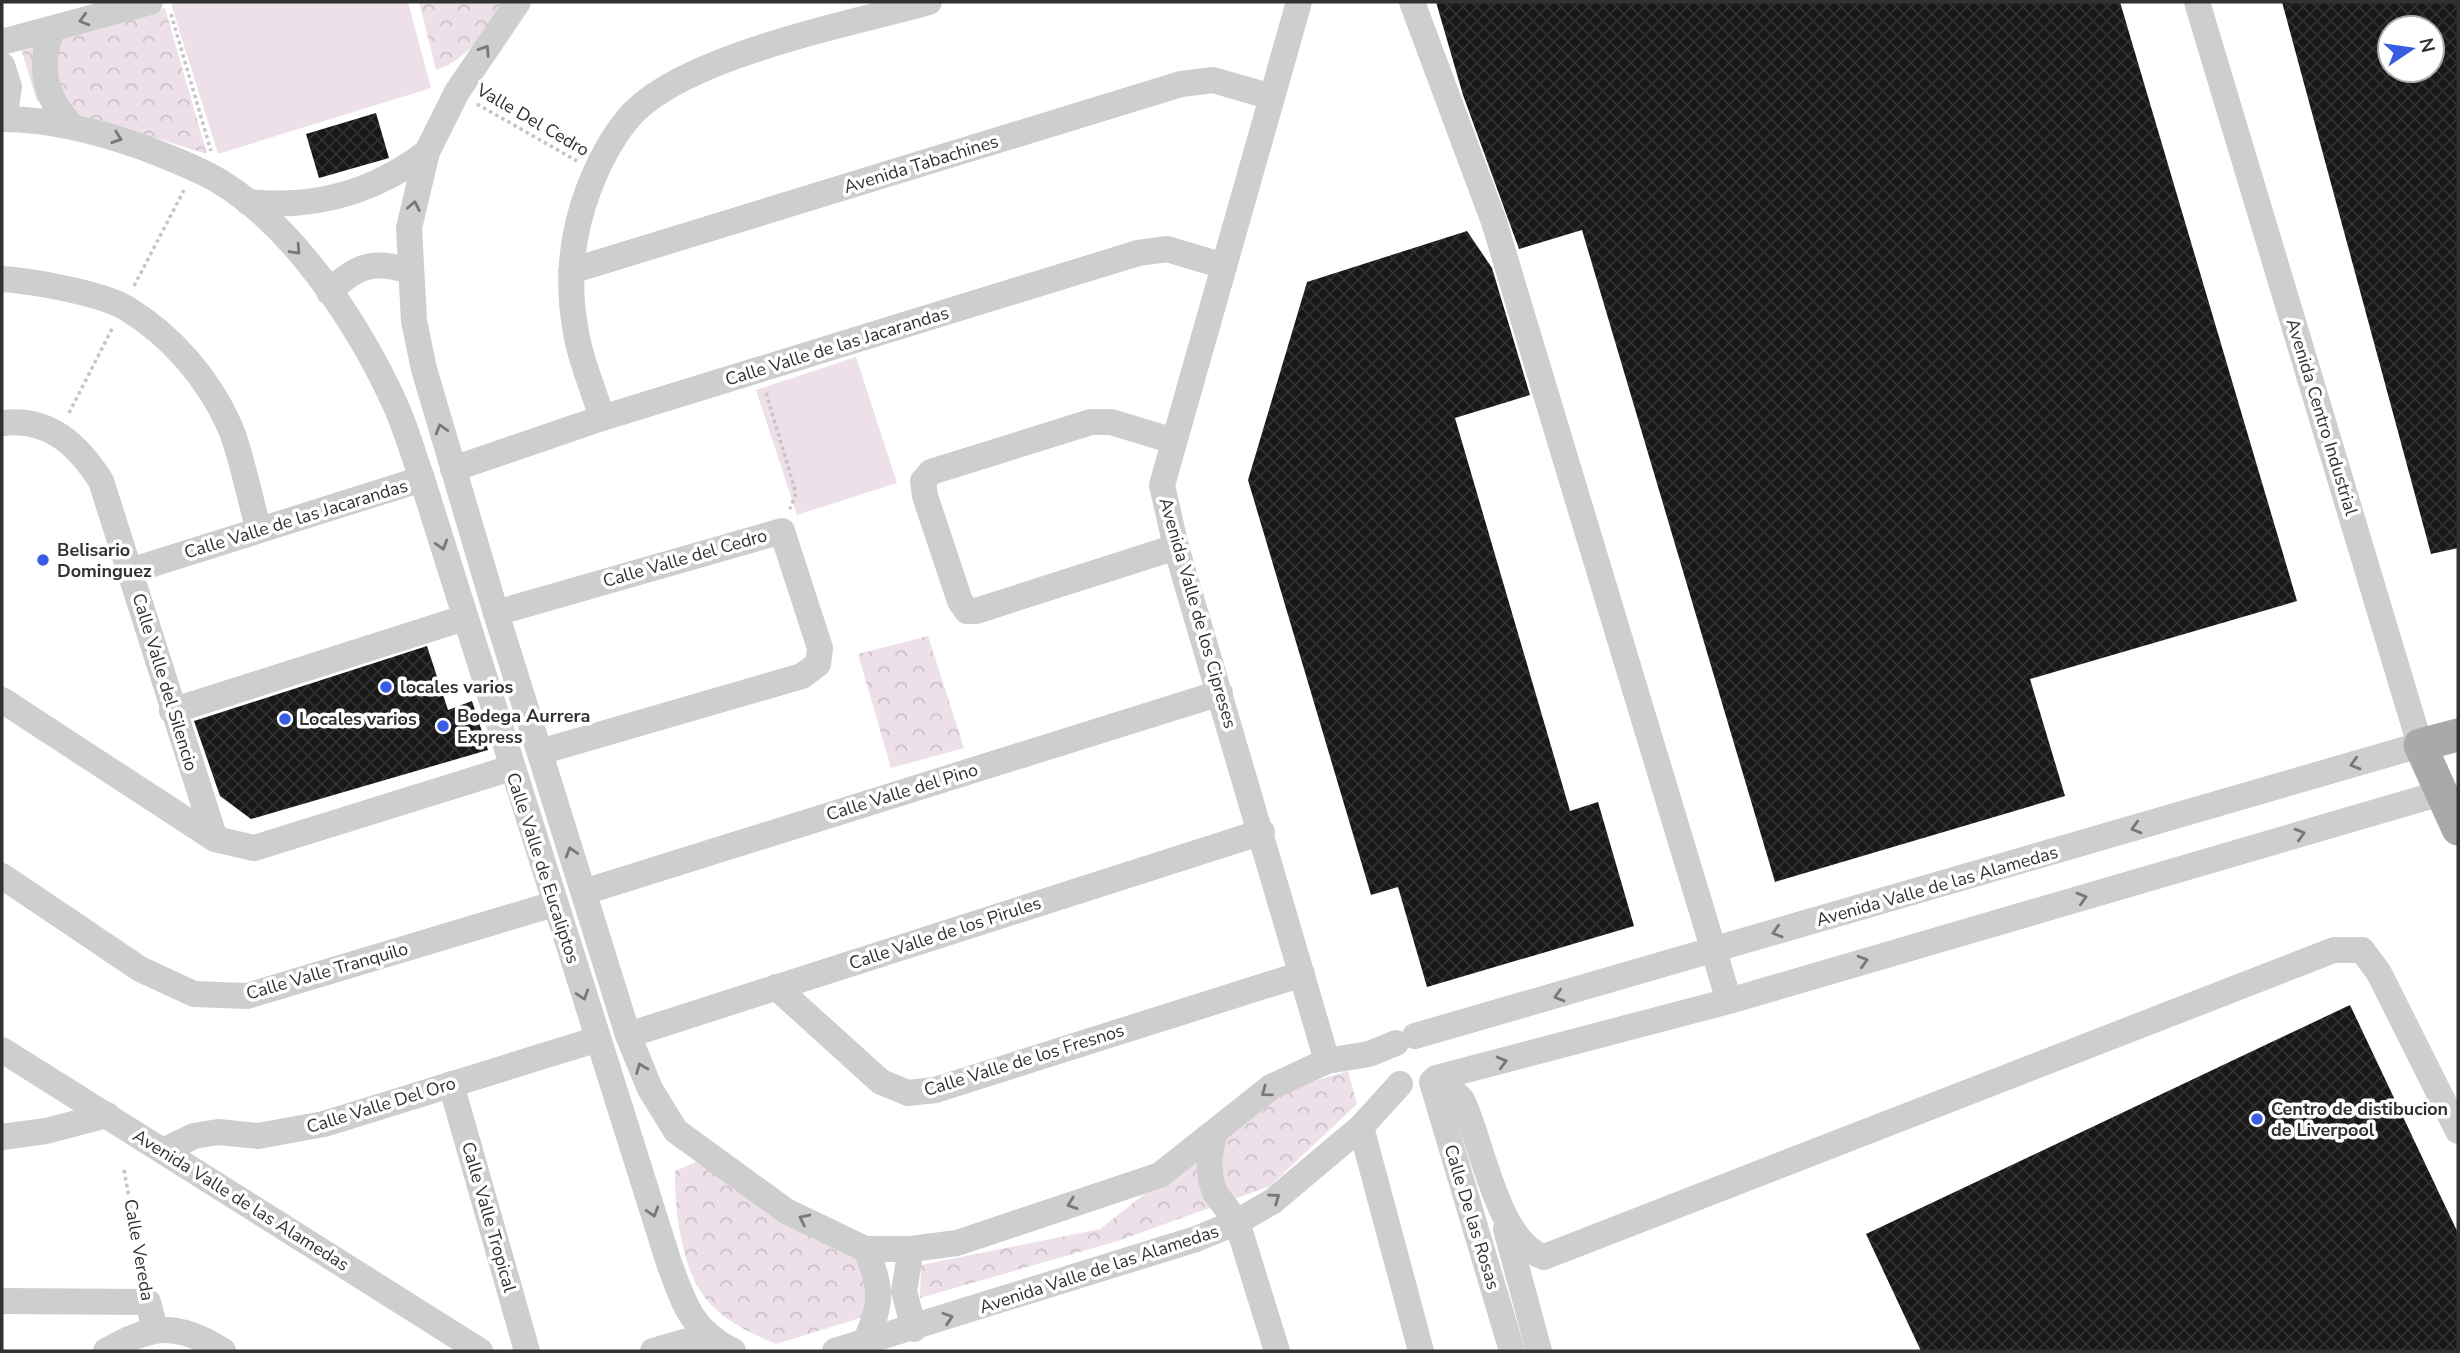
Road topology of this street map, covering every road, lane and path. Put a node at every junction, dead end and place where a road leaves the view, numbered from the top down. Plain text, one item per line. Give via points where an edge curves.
1 (150, 2) edge
2 (167, 2) edge
3 (929, 2) edge
4 (1299, 2) edge
5 (1412, 2) edge
6 (2197, 2) edge
7 (514, 4) edge
8 (52, 29) junction
9 (2, 42) edge
10 (2, 65) edge
11 (457, 92) junction
12 (1272, 97) junction
13 (3, 119) edge
14 (71, 125) junction
15 (428, 152) junction
16 (596, 171) junction
17 (220, 182) junction
18 (248, 202) junction
19 (1224, 266) junction
20 (410, 271) junction
21 (570, 271) junction
22 (2, 279) edge
23 (329, 292) junction
24 (759, 370) junction
25 (602, 418) junction
26 (2, 423) edge
27 (1174, 441) junction
28 (453, 469) junction
29 (422, 479) junction
30 (259, 530) junction
31 (782, 531) junction
32 (1176, 547) junction
33 (130, 571) junction
34 (496, 613) junction
35 (464, 618) junction
36 (1220, 693) junction
37 (2, 700) edge
38 (173, 711) junction
39 (2458, 735) edge
40 (2420, 745) junction
41 (540, 752) junction
42 (510, 768) junction
43 (2450, 790) edge
44 (2458, 829) edge
45 (1262, 832) junction
46 (215, 839) junction
47 (2, 876) edge
48 (584, 892) junction
49 (554, 904) junction
50 (1713, 951) junction
51 (1302, 974) junction
52 (776, 987) junction
53 (1729, 1001) junction
54 (628, 1035) junction
55 (598, 1039) junction
56 (1406, 1040) junction
57 (2, 1050) edge
58 (1327, 1061) junction
59 (1434, 1080) junction
60 (451, 1084) junction
61 (1400, 1084) junction
62 (107, 1115) junction
63 (1361, 1127) junction
64 (676, 1131) junction
65 (2458, 1131) edge
66 (1214, 1135) junction
67 (2, 1137) edge
68 (632, 1144) junction
69 (163, 1151) junction
70 (124, 1170) dead end
71 (1500, 1207) junction
72 (1237, 1222) junction
73 (865, 1249) junction
74 (911, 1249) junction
75 (2, 1301) edge
76 (148, 1302) junction
77 (155, 1329) junction
78 (914, 1329) junction
79 (705, 1336) junction
80 (865, 1342) junction
81 (106, 1351) edge
82 (223, 1351) edge
83 (480, 1351) edge
84 (527, 1351) edge
85 (653, 1351) edge
86 (733, 1351) edge
87 (835, 1351) edge
88 (1277, 1351) edge
89 (1421, 1351) edge
90 (1512, 1351) edge
91 (1539, 1351) edge

1 -> 8 street
2 - 17 path
3 - 16 street via 727,58 674,82 627,119
4 - 12 street, Avenida Valle de los Cipreses
5 - 50 street via 1498,235
6 - 40 street, Avenida Centro Industrial
11 -> 7 street, Calle Valle de Eucaliptos
8 - 9 street
8 - 14 street via 43,63 45,80 59,113
10 - 13 street via 9,87
11 - 15 street, Calle Valle de Eucaliptos
11 - 16 path, Valle Del Cedro
12 - 19 street, Avenida Valle de los Cipreses
12 - 21 street, Avenida Tabachines via 1213,80 1181,84
13 - 14 street, Calle Valle de Eucaliptos
14 -> 17 street, Calle Valle de Eucaliptos via 169,157
15 - 18 street via 405,169 356,192 302,204
20 -> 15 street, Calle Valle de Eucaliptos via 409,228
16 - 21 street via 579,213
17 - 18 street, Calle Valle de Eucaliptos
18 -> 23 street, Calle Valle de Eucaliptos via 308,262
19 - 24 street, Calle Valle de las Jacarandas via 1167,249 1138,253
19 - 27 street, Avenida Valle de los Cipreses
20 - 23 street via 374,265 359,269
28 -> 20 street, Calle Valle de Eucaliptos via 424,369
21 - 25 street via 575,328
22 - 30 street via 39,282 124,307 164,336 198,373 230,427
23 - 29 street, Calle Valle de Eucaliptos via 380,373
24 - 25 street, Calle Valle de las Jacarandas
24 - 31 path via 796,493
25 - 28 street, Calle Valle de las Jacarandas
26 - 33 street, Calle Valle del Silencio via 33,424 58,434 83,454 101,481
27 - 32 street, Avenida Valle de los Cipreses via 1162,485
27 - 32 street via 1111,422 1091,422 931,472 923,481 967,611
28 - 34 street, Calle Valle de Eucaliptos
29 - 30 street, Calle Valle de las Jacarandas
29 -> 35 street, Calle Valle de Eucaliptos
30 - 33 street, Calle Valle de las Jacarandas
31 - 34 street, Calle Valle del Cedro
31 - 41 street, Calle Valle del Cedro via 820,648 818,664 802,676
32 - 36 street, Avenida Valle de los Cipreses
33 - 38 street, Calle Valle del Silencio
34 - 41 street, Calle Valle de Eucaliptos
35 - 38 street
35 - 42 street, Calle Valle de Eucaliptos
36 - 45 street, Avenida Valle de los Cipreses
36 - 48 street, Calle Valle del Pino
37 - 46 street
38 - 46 street, Calle Valle del Silencio
39 - 40 main road, Avenida Valle de las Alamedas
40 - 43 main road, Avenida Centro Industrial
40 -> 50 street, Avenida Valle de las Alamedas
48 -> 41 street, Calle Valle de Eucaliptos
42 - 46 street via 254,848
42 - 49 street, Calle Valle de Eucaliptos
43 - 44 main road, Avenida Centro Industrial
53 -> 43 street
45 - 51 street, Avenida Valle de los Cipreses
45 - 52 street, Calle Valle de los Pirules
47 - 49 street, Calle Valle Tranquilo via 140,969 194,994 247,996
48 - 54 street, Calle Valle de Eucaliptos
49 -> 55 street, Calle Valle de Eucaliptos
50 - 53 street
50 -> 56 street, Avenida Valle de las Alamedas
51 - 52 street, Calle Valle de los Fresnos via 935,1090 908,1093 881,1082
51 - 58 street, Avenida Valle de los Cipreses
52 - 54 street, Calle Valle de los Pirules
59 -> 53 street
64 -> 54 street, Calle Valle de Eucaliptos via 650,1089
55 - 60 street, Calle Valle Del Oro
55 - 68 street, Calle Valle de Eucaliptos
56 - 58 street, Avenida Valle de las Alamedas via 1368,1054
56 - 59 street via 1430,1041 1440,1055 1440,1070
56 - 61 street via 1388,1065
57 - 62 street, Avenida Valle de las Alamedas
58 -> 66 street, Avenida Valle de las Alamedas via 1271,1087
59 - 61 street via 1417,1089
59 - 71 street via 1462,1100
59 - 90 street, Calle De las Rosas
60 - 69 street, Calle Valle Del Oro via 291,1132 258,1136 218,1132 194,1136
60 - 84 street, Calle Valle Tropical
61 - 63 street, Avenida Valle de las Alamedas
62 - 67 street
62 - 69 street, Avenida Valle de las Alamedas
72 -> 63 street, Avenida Valle de las Alamedas via 1273,1201
63 - 89 street
64 - 68 street
73 -> 64 street, Calle Valle de Eucaliptos via 786,1210
65 - 71 street via 2379,973 2362,950 2334,950 1544,1257 1522,1243
66 - 72 street via 1211,1180
66 -> 74 street, Avenida Valle de las Alamedas via 1160,1175 957,1243
68 -> 79 street, Calle Valle de Eucaliptos via 683,1302
69 - 83 street, Avenida Valle de las Alamedas
70 - 76 path, Calle Vereda
71 - 91 street
78 -> 72 street, Avenida Valle de las Alamedas
72 - 88 street
73 - 74 street, Avenida Valle de las Alamedas
73 - 80 street via 879,1294 878,1314
74 - 78 street via 904,1291
75 - 76 street
76 - 77 street, Calle Vereda
77 - 81 street
77 - 82 street via 183,1332
78 - 80 street, Avenida Valle de las Alamedas
79 - 85 street
79 - 86 street, Calle Valle de Eucaliptos
80 - 87 street, Avenida Valle de las Alamedas

